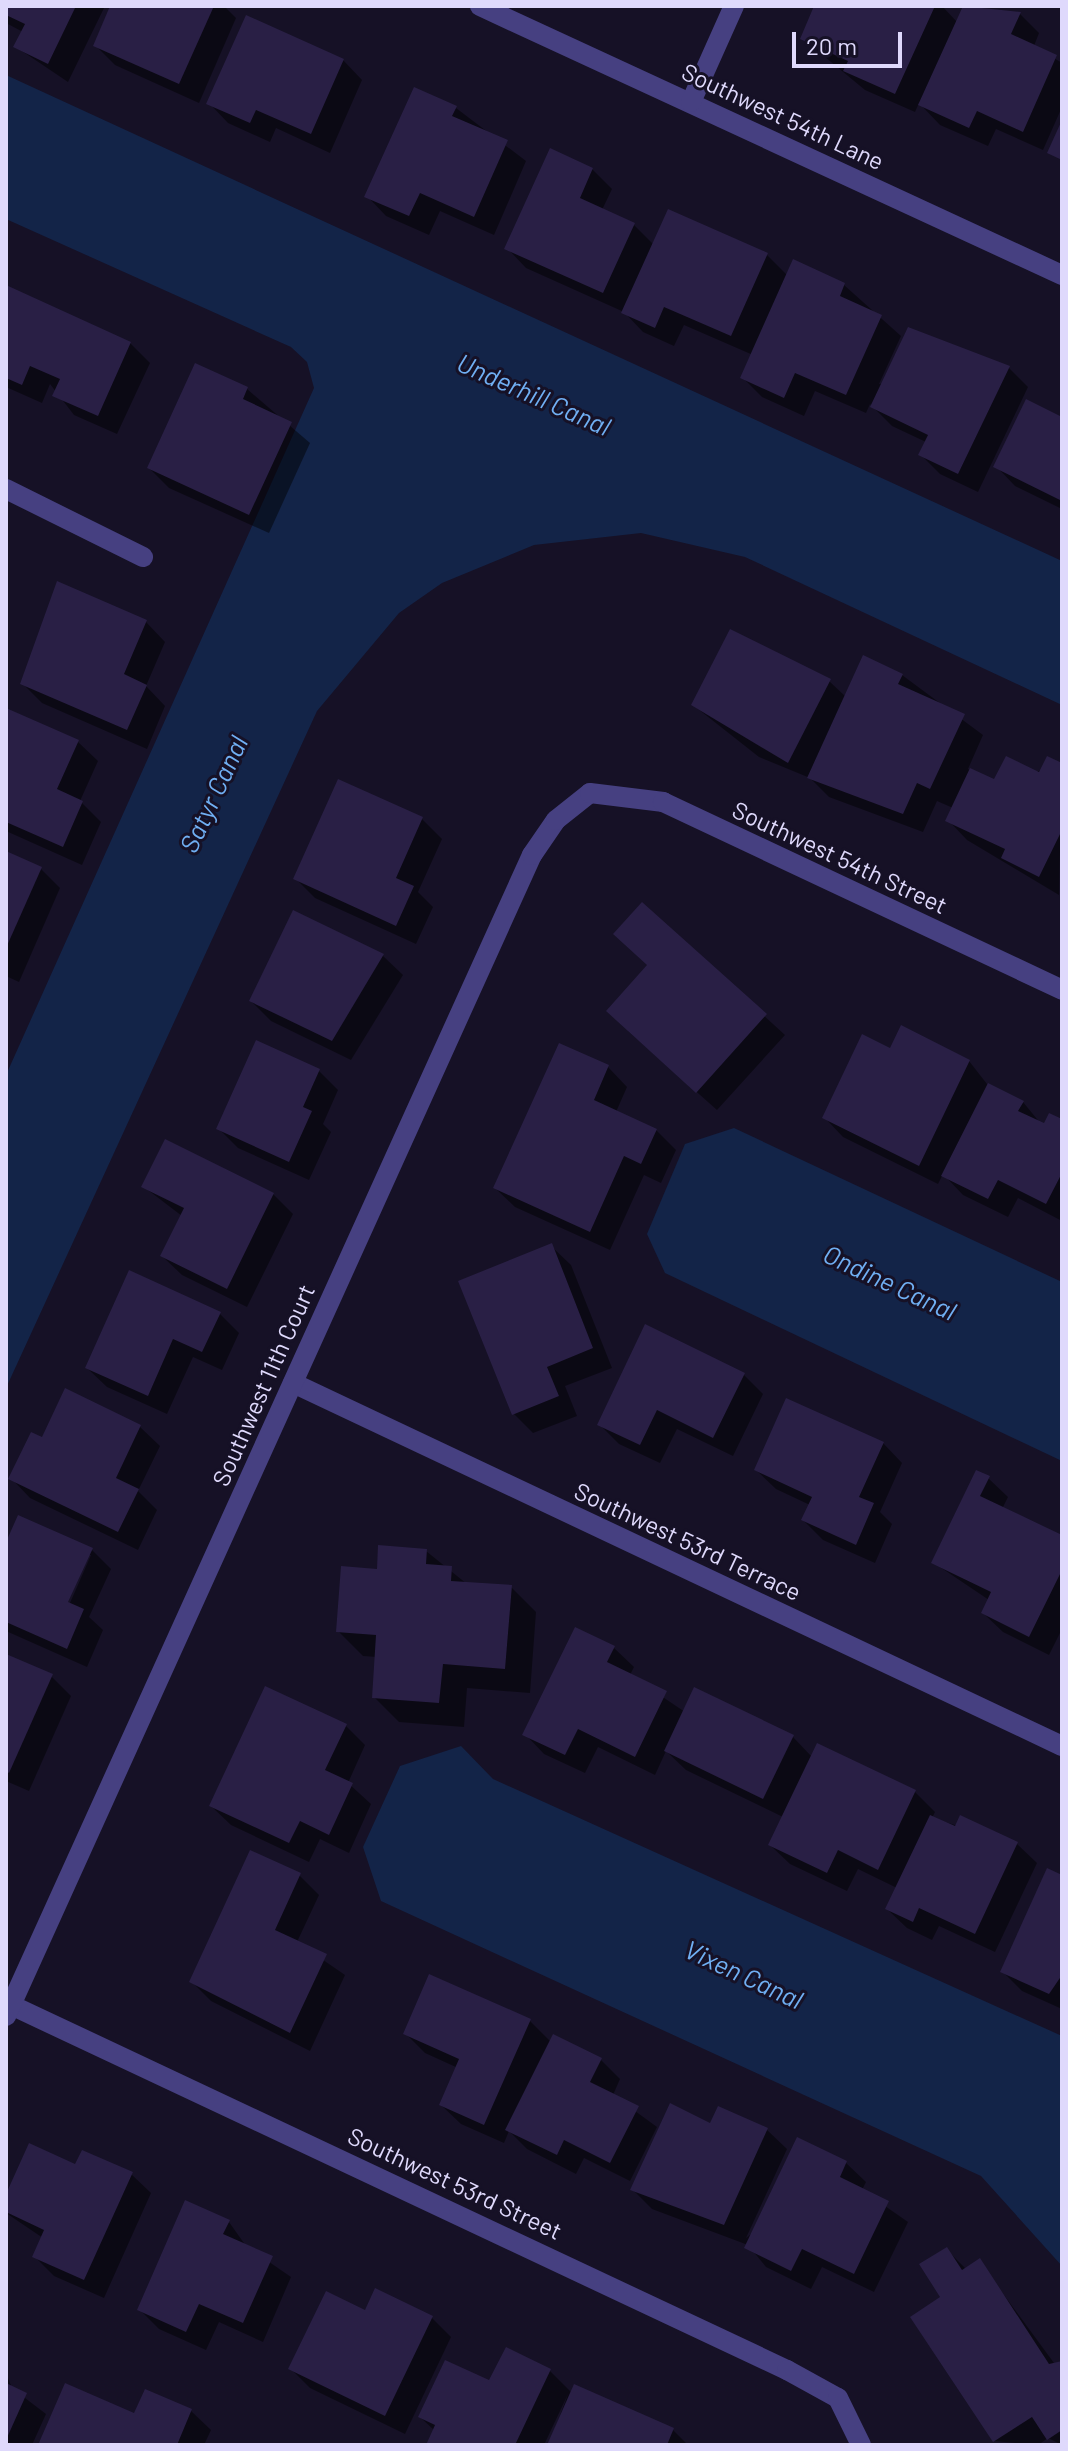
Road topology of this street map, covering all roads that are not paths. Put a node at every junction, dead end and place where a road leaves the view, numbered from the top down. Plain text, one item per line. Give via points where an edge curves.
1 (480, 6) edge
2 (734, 6) edge
3 (691, 102) junction
4 (1062, 275) edge
5 (6, 489) edge
6 (143, 557) dead end
7 (590, 793) joint
8 (1062, 990) edge
9 (293, 1383) junction
10 (1062, 1746) edge
11 (9, 2010) edge
12 (860, 2438) edge

1 - 3 street, Southwest 54th Lane
2 - 3 street
3 - 4 street, Southwest 54th Lane
5 - 6 street
7 - 8 street, Southwest 54th Street via 663,802
7 - 9 street, Southwest 11th Court via 556,820 532,855
9 - 10 street, Southwest 53rd Terrace
9 - 11 street, Southwest 11th Court
11 - 12 street, Southwest 53rd Street via 787,2370 838,2398

